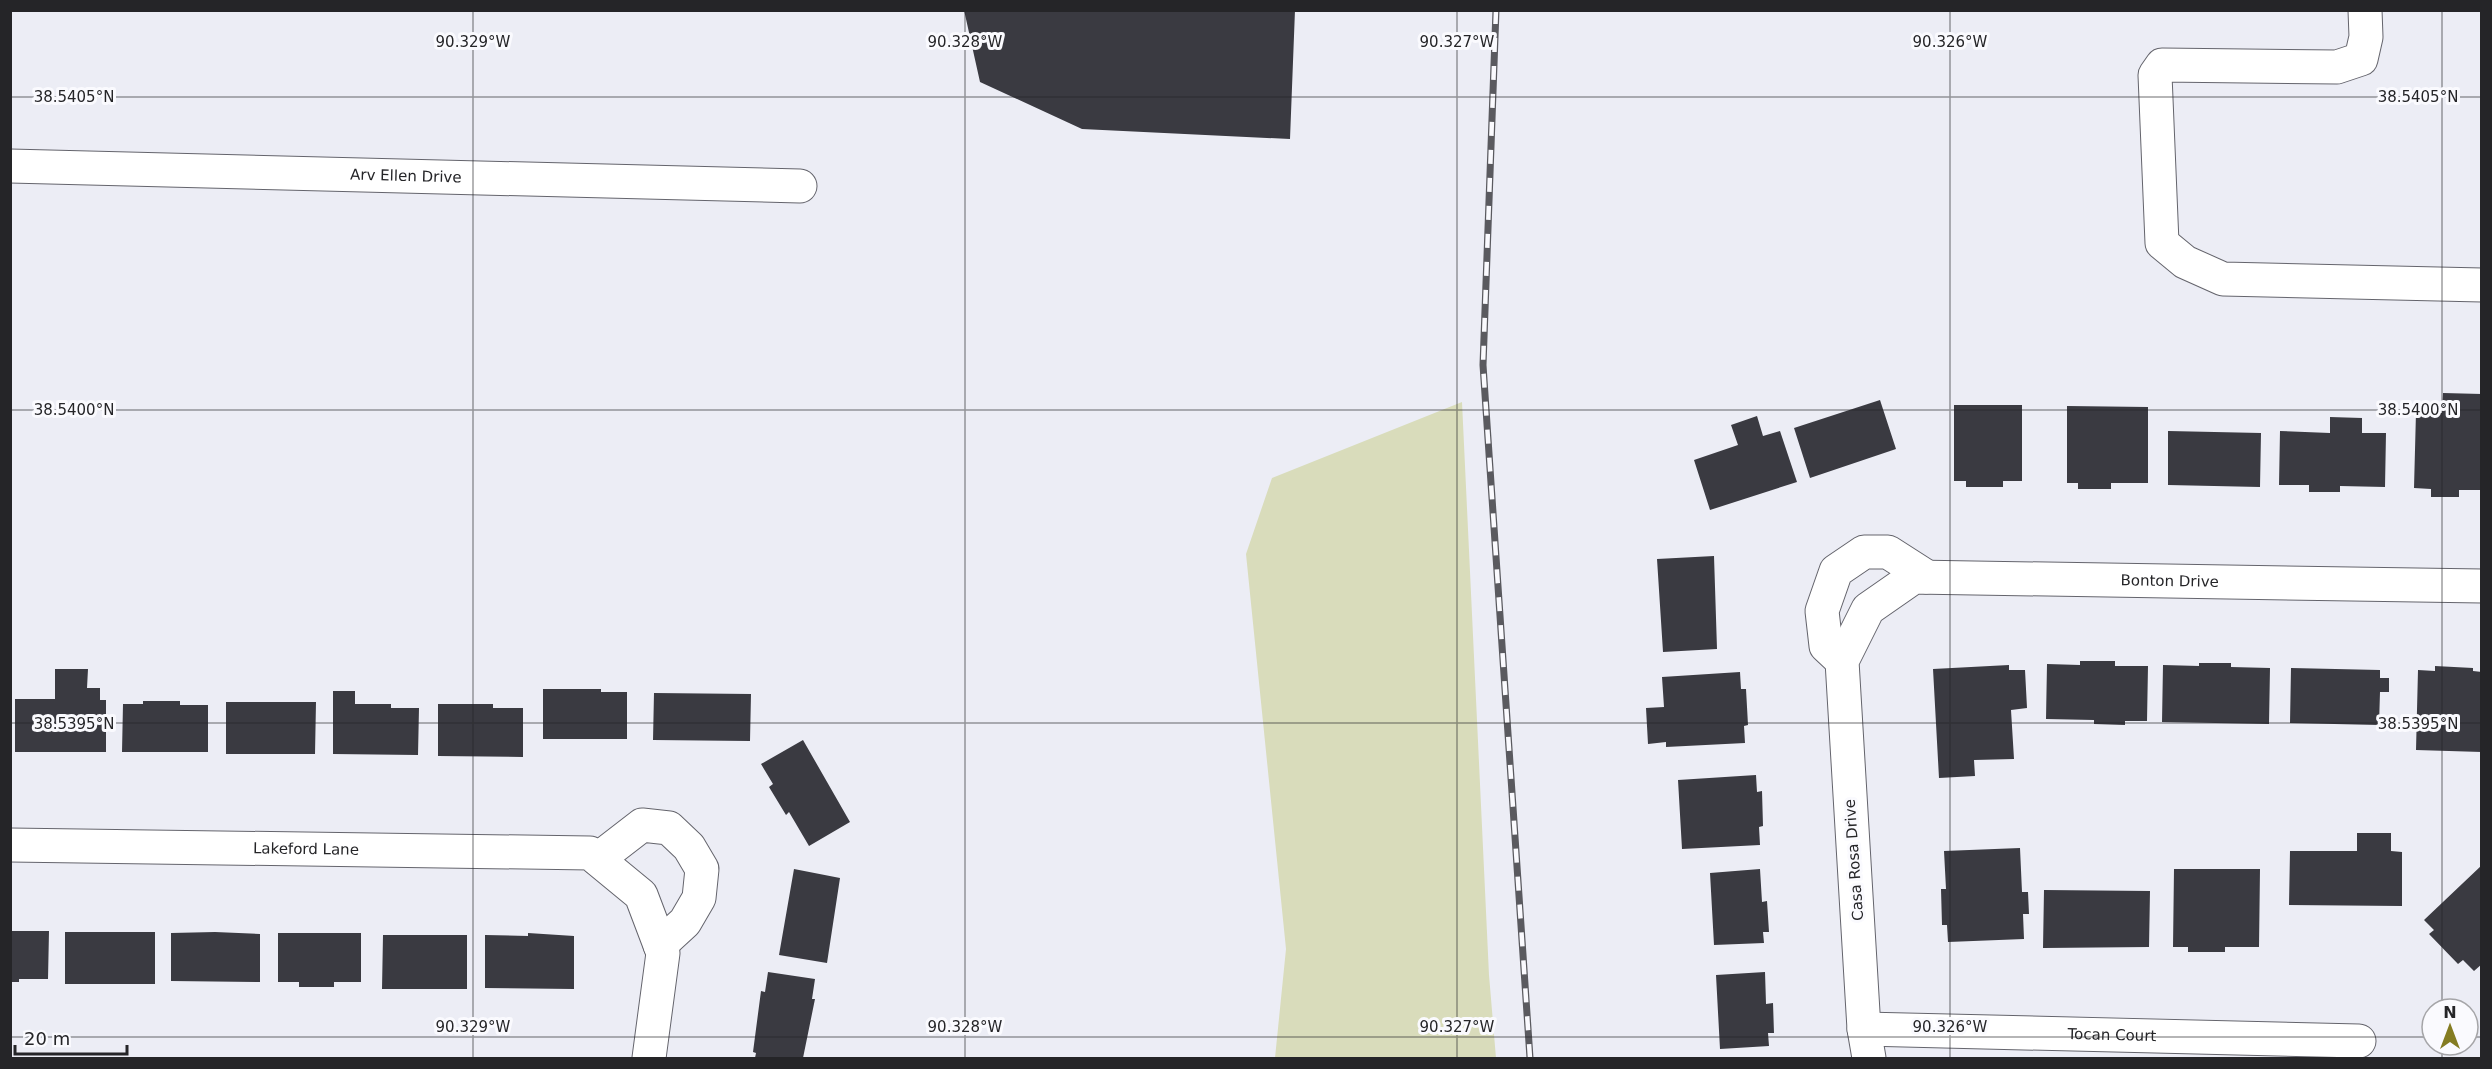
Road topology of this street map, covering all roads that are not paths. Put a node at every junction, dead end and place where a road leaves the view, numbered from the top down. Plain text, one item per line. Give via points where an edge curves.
1 (2365, 10) edge
2 (10, 166) edge
3 (800, 186) dead end
4 (2481, 285) edge
5 (1927, 578) junction
6 (2481, 586) edge
7 (1868, 609) joint
8 (1842, 661) junction
9 (10, 845) edge
10 (598, 859) junction
11 (660, 945) junction
12 (2359, 1041) dead end
13 (1866, 1044) edge
14 (649, 1059) edge

1 - 4 street via 2366,37 2361,58 2337,67 2162,65 2155,75 2162,243 2185,262 2223,279
2 - 3 street, Arv Ellen Drive
5 - 6 street, Bonton Drive
5 - 7 street, Bonton Drive via 1914,577
5 - 8 street via 1888,552 1864,552 1836,571 1822,611 1827,646
7 - 8 street, Casa Rosa Drive
8 - 13 street, Casa Rosa Drive
9 - 10 street, Lakeford Lane via 590,853
10 - 11 street, Lakeford Lane via 641,895
10 - 11 street via 642,825 669,828 689,847 702,869 699,898 685,921
11 - 14 street via 663,953
12 - 13 street, Tocan Court

